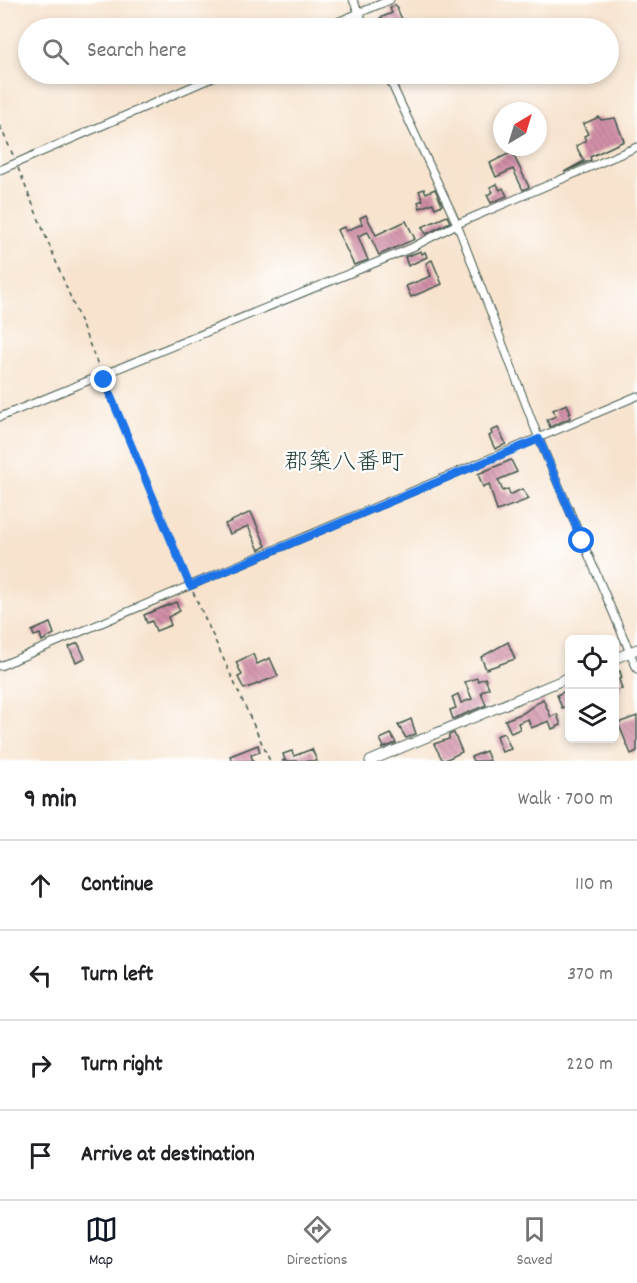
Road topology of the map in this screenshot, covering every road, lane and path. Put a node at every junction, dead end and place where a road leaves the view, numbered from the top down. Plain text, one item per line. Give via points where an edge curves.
1 (353, 0) edge
2 (390, 0) edge
3 (358, 13) junction
4 (346, 18) edge
5 (361, 18) edge
6 (198, 84) edge
7 (392, 84) edge
8 (0, 126) edge
9 (637, 147) edge
10 (16, 163) junction
11 (0, 170) edge
12 (457, 224) junction
13 (102, 374) junction
14 (637, 396) edge
15 (0, 417) edge
16 (539, 439) junction
17 (190, 586) junction
18 (634, 651) edge
19 (619, 657) edge
20 (0, 666) edge
21 (637, 669) edge
22 (565, 680) edge
23 (270, 761) edge
24 (370, 761) edge

1 - 3 street
2 - 3 street
3 - 4 street
3 - 5 street
6 - 10 street
7 - 12 street
8 - 10 path
9 - 12 street
10 - 11 street
10 - 13 path
12 - 13 street via 410,249
12 - 16 street
13 - 15 street
13 - 17 path
14 - 16 street
16 - 17 street
16 - 18 street
17 - 20 street
17 - 23 path
18 - 19 main road
18 - 21 street
22 - 24 main road

